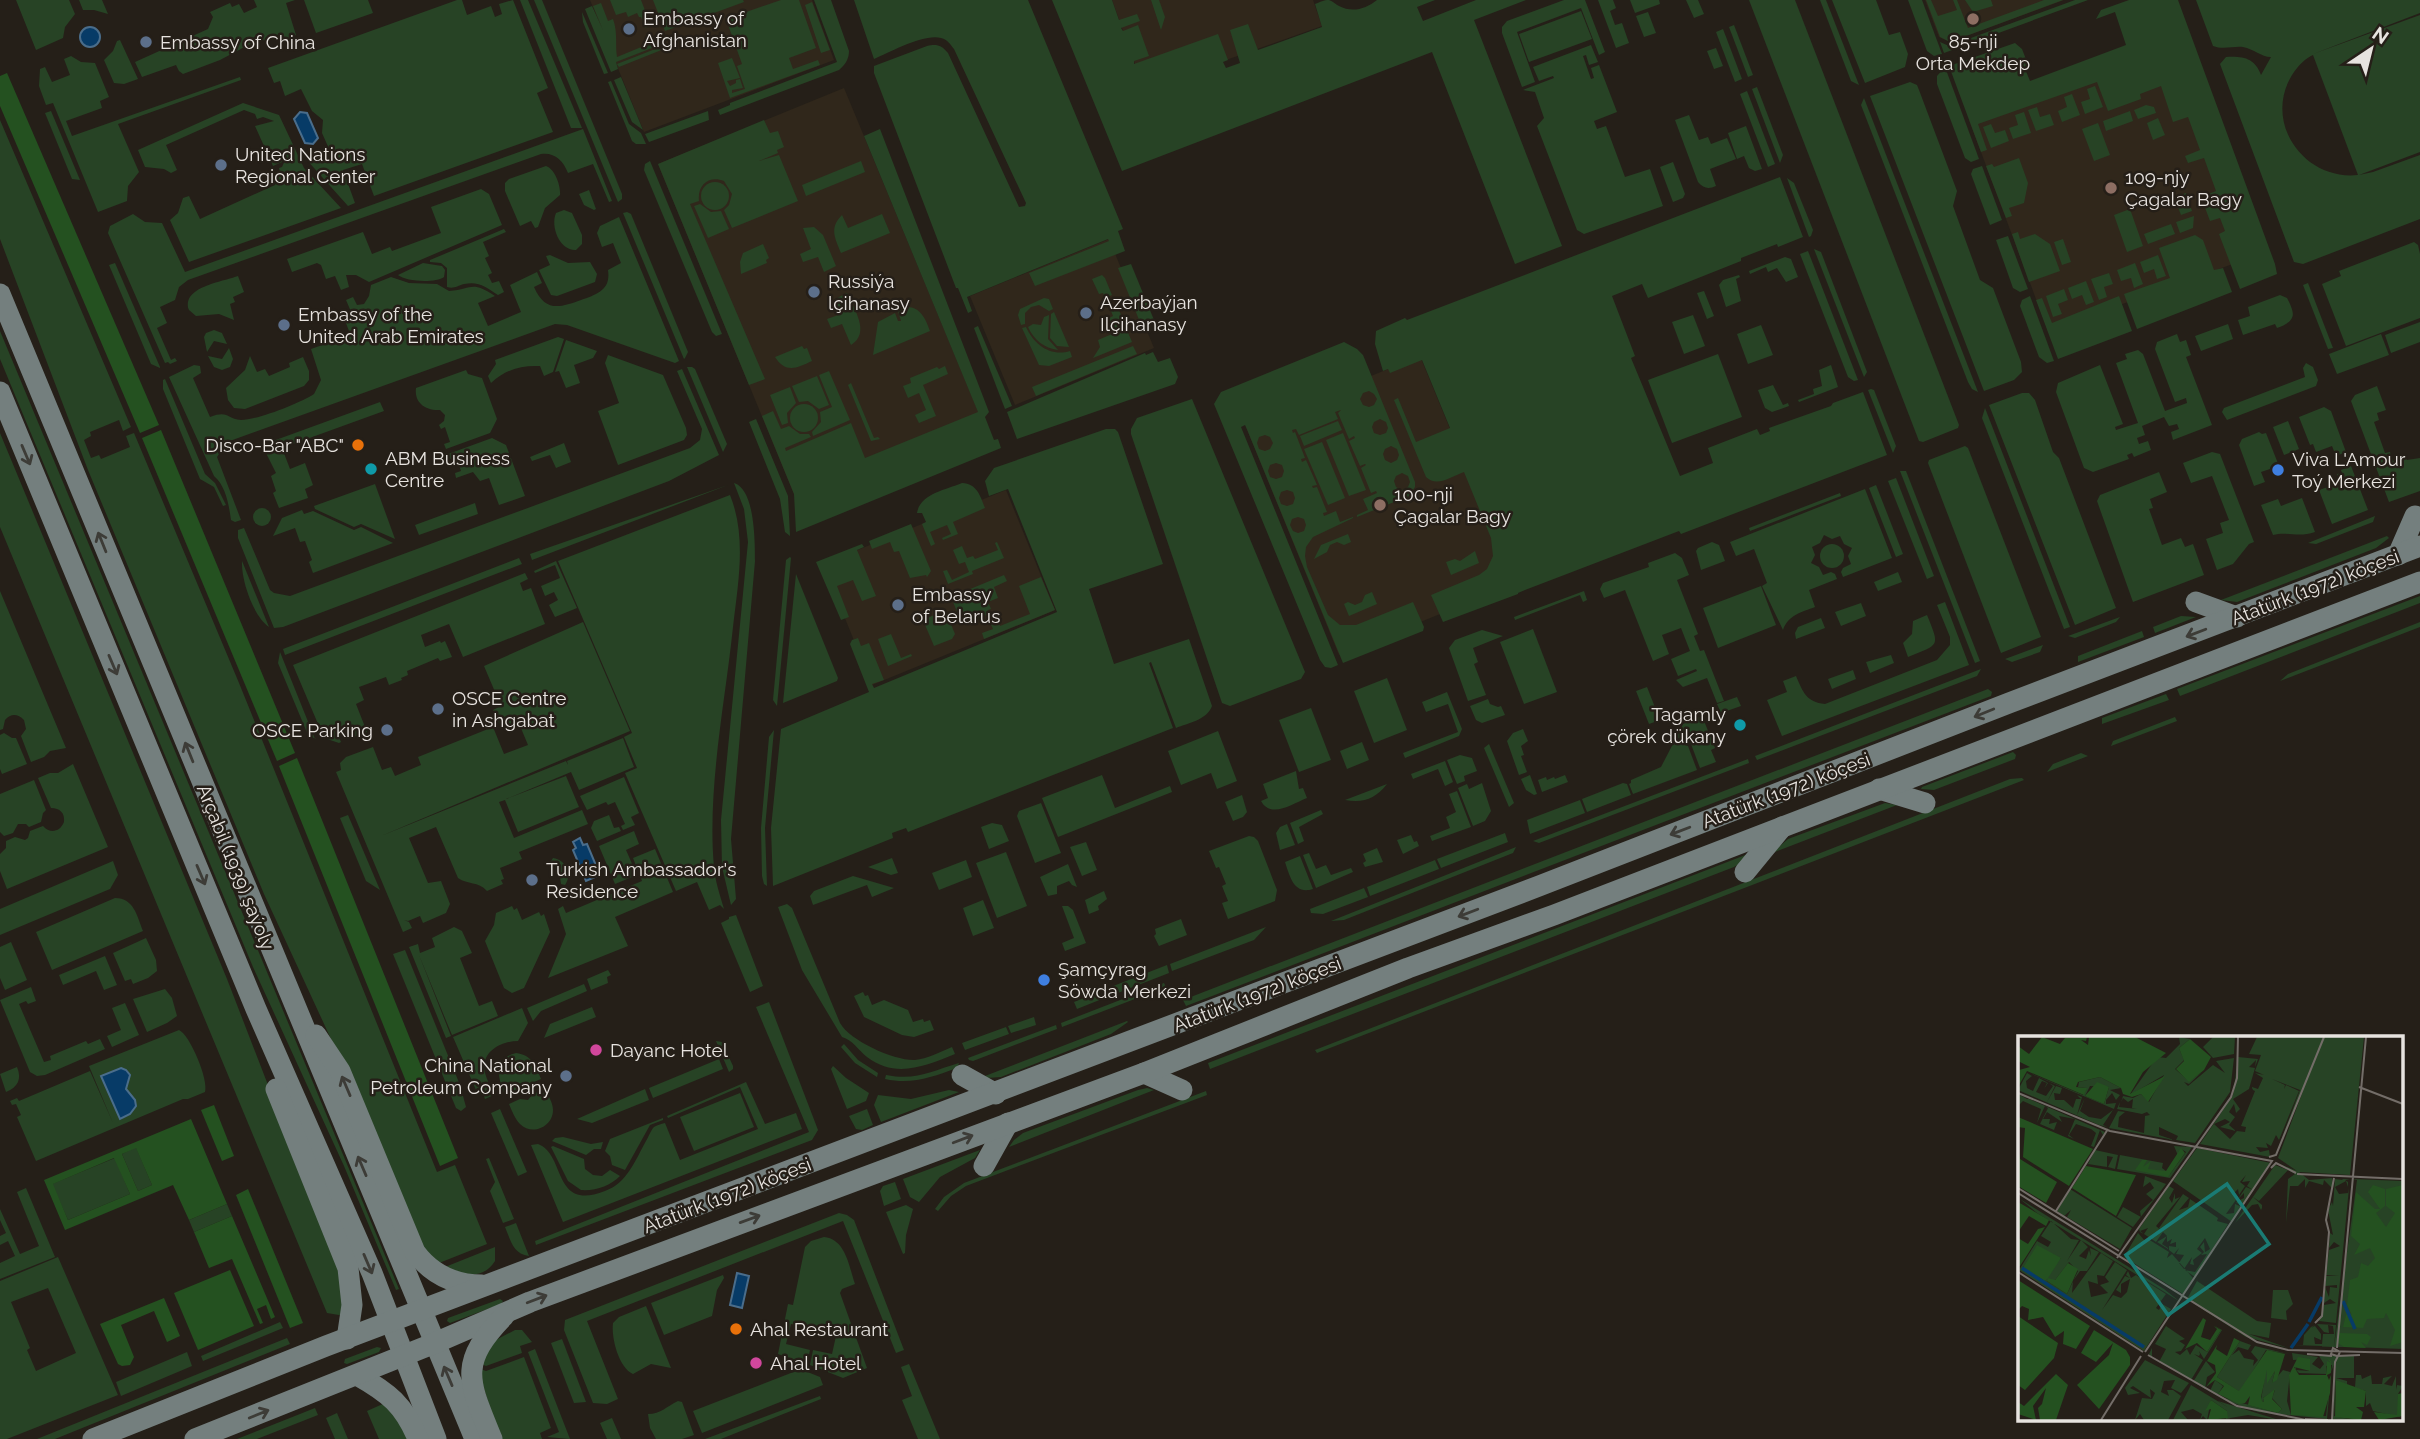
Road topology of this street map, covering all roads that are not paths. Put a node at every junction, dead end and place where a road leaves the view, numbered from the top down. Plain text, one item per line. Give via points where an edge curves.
1 (0, 294) edge
2 (0, 392) edge
3 (2415, 516) dead end
4 (2420, 546) edge
5 (2398, 555) junction
6 (2420, 582) edge
7 (2196, 602) dead end
8 (2237, 617) junction
9 (1879, 789) junction
10 (1925, 803) dead end
11 (1782, 827) junction
12 (1745, 872) dead end
13 (287, 989) junction
14 (256, 1009) junction
15 (1144, 1073) junction
16 (962, 1075) dead end
17 (1182, 1090) dead end
18 (996, 1094) junction
19 (1008, 1123) junction
20 (984, 1166) dead end
21 (488, 1285) junction
22 (422, 1310) junction
23 (509, 1311) junction
24 (389, 1322) junction
25 (347, 1339) junction
26 (435, 1343) junction
27 (402, 1356) junction
28 (357, 1374) junction
29 (93, 1439) edge
30 (195, 1439) edge
31 (418, 1439) edge
32 (436, 1439) edge
33 (475, 1439) edge
34 (492, 1439) edge

13 -> 1 main road, Arçabil (1939) şaýoly
2 -> 14 main road, Arçabil (1939) şaýoly
3 - 5 main road
4 - 5 main road, Atatürk (1972) köçesi
5 - 8 main road, Atatürk (1972) köçesi
6 - 9 main road, Atatürk (1972) köçesi
7 - 8 main road
8 -> 18 main road, Atatürk (1972) köçesi
9 - 10 main road
9 - 11 main road, Atatürk (1972) köçesi
11 - 12 main road
11 - 15 main road, Atatürk (1972) köçesi
21 -> 13 main road via 439,1275 415,1252 340,1070
22 -> 13 main road, Arçabil (1939) şaýoly
14 -> 24 main road, Arçabil (1939) şaýoly via 372,1273
14 - 25 main road via 276,1088 348,1268 352,1305
15 - 17 main road
15 - 19 main road, Atatürk (1972) köçesi
16 - 18 main road
18 - 21 main road, Atatürk (1972) köçesi
19 - 20 main road
23 -> 19 main road, Atatürk (1972) köçesi
21 - 22 main road, Atatürk (1972) köçesi
22 - 24 main road, Atatürk (1972) köçesi
22 - 26 main road, Arçabil (1939) şaýoly
23 - 26 main road, Atatürk (1972) köçesi
23 - 34 main road via 479,1345 470,1376
24 - 25 main road, Atatürk (1972) köçesi
24 - 27 main road, Arçabil (1939) şaýoly
25 - 29 main road, Atatürk (1972) köçesi
26 - 27 main road, Atatürk (1972) köçesi
33 -> 26 main road, Arçabil (1939) şaýoly
27 - 28 main road, Atatürk (1972) köçesi
27 - 32 main road, Arçabil (1939) şaýoly
30 -> 28 main road, Atatürk (1972) köçesi
28 - 31 main road via 390,1395

